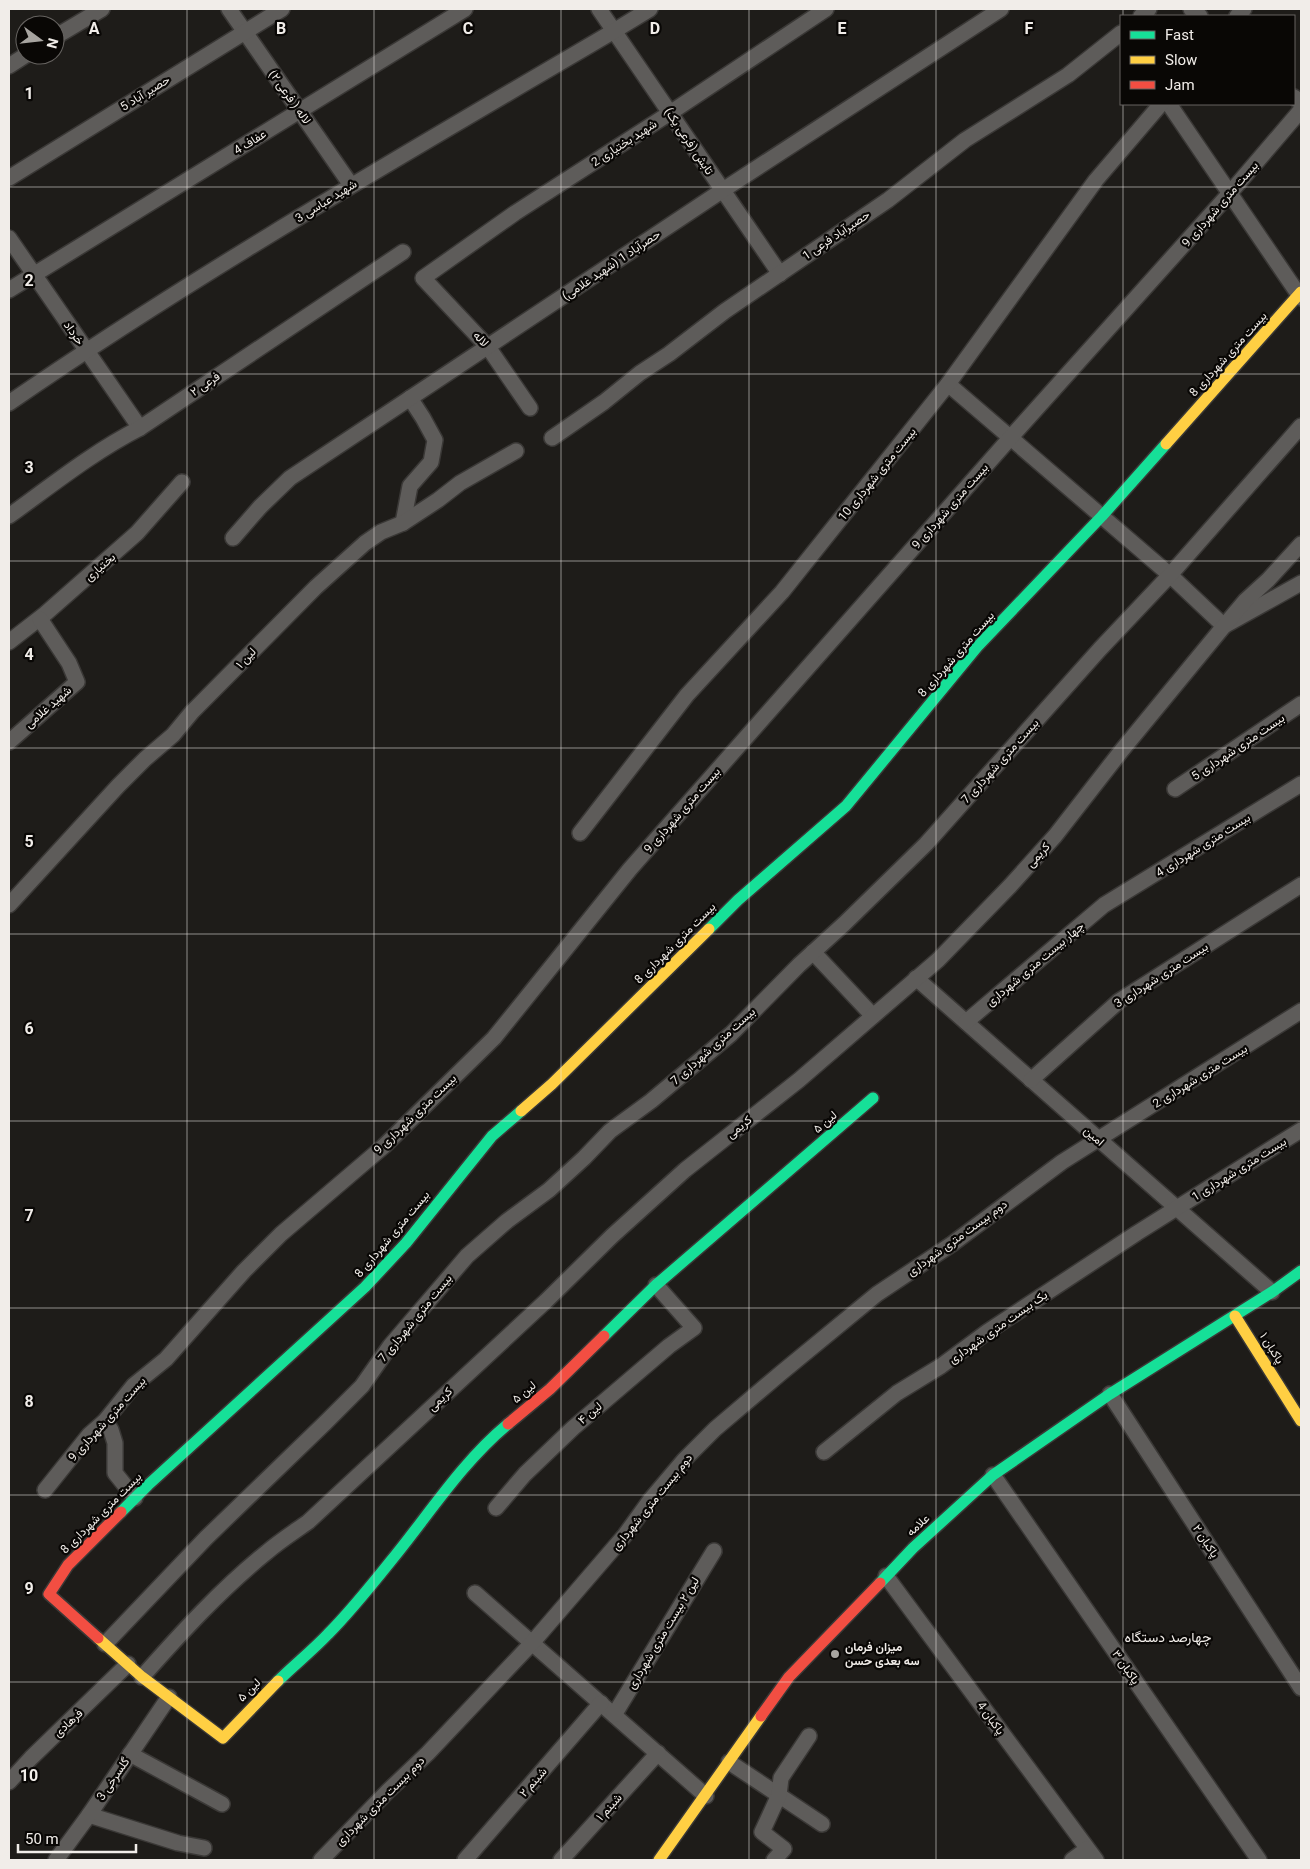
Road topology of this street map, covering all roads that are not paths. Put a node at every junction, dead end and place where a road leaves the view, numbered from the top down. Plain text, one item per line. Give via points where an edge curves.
1 (102, 9) edge
2 (229, 9) edge
3 (282, 9) edge
4 (465, 9) edge
5 (599, 9) edge
6 (650, 9) edge
7 (826, 9) edge
8 (1001, 9) edge
9 (614, 31) junction
10 (65, 32) edge
11 (245, 32) junction
12 (1120, 34) edge
13 (1160, 105) edge
14 (1170, 105) edge
15 (1301, 110) edge
16 (300, 111) junction
17 (670, 113) junction
18 (9, 178) edge
19 (351, 185) junction
20 (723, 190) junction
21 (1230, 193) junction
22 (9, 238) edge
23 (403, 252) dead end
24 (780, 274) junction
25 (34, 275) junction
26 (423, 278) joint
27 (9, 290) edge
28 (1300, 295) edge
29 (488, 346) junction
30 (86, 350) junction
31 (948, 384) junction
32 (410, 398) junction
33 (9, 403) edge
34 (530, 408) dead end
35 (1301, 426) edge
36 (140, 428) junction
37 (1011, 437) junction
38 (552, 438) dead end
39 (516, 451) dead end
40 (182, 482) dead end
41 (9, 516) edge
42 (1102, 516) junction
43 (403, 523) junction
44 (233, 538) dead end
45 (1301, 544) edge
46 (1170, 575) junction
47 (1301, 583) edge
48 (40, 618) junction
49 (1224, 626) junction
50 (9, 642) edge
51 (1301, 704) edge
52 (9, 742) edge
53 (1301, 784) edge
54 (1175, 789) dead end
55 (580, 834) dead end
56 (1301, 885) edge
57 (9, 904) edge
58 (1104, 906) joint
59 (813, 952) junction
60 (916, 978) junction
61 (1301, 1011) edge
62 (873, 1016) junction
63 (966, 1022) junction
64 (1031, 1080) junction
65 (874, 1098) dead end
66 (1301, 1130) edge
67 (1099, 1140) junction
68 (1176, 1209) junction
69 (1301, 1271) edge
70 (1301, 1283) edge
71 (656, 1285) junction
72 (1272, 1292) junction
73 (1235, 1316) junction
74 (1110, 1394) junction
75 (105, 1421) junction
76 (1301, 1421) edge
77 (824, 1452) dead end
78 (994, 1475) junction
79 (45, 1490) dead end
80 (136, 1498) junction
81 (496, 1508) dead end
82 (714, 1551) dead end
83 (886, 1576) junction
84 (475, 1593) dead end
85 (532, 1643) junction
86 (106, 1644) junction
87 (128, 1664) junction
88 (142, 1677) junction
89 (1301, 1688) edge
90 (169, 1698) junction
91 (601, 1703) junction
92 (614, 1715) junction
93 (809, 1736) dead end
94 (658, 1753) junction
95 (130, 1754) junction
96 (729, 1762) junction
97 (9, 1782) edge
98 (779, 1795) junction
99 (706, 1796) junction
100 (222, 1804) dead end
101 (89, 1814) junction
102 (822, 1824) dead end
103 (204, 1848) dead end
104 (1091, 1854) edge
105 (56, 1860) edge
106 (321, 1860) edge
107 (465, 1860) edge
108 (561, 1860) edge
109 (659, 1860) edge
110 (774, 1860) edge
111 (1072, 1860) edge
112 (1259, 1860) edge

1 - 10 street
2 - 11 street, لاله ( فرعی ۲)
3 - 11 street, حصیر آباد 5
4 - 16 street, عفاف 4
5 - 9 street, تابش (فرعی یک)
6 - 9 street, شهید عباسی 3
7 - 17 street, شهید بختیاری 2
8 - 20 street, حصرآباد 1 (شهید غلامی)
9 - 17 street, تابش (فرعی یک)
9 - 19 street, شهید عباسی 3
11 - 16 street, لاله ( فرعی ۲)
11 - 18 street, حصیر آباد 5
12 - 24 street, حصیرآباد فرعی 1 via 1068,75 964,140 888,200
13 - 31 street, بیست متری شهرداری 10 via 1096,180
14 - 21 street
15 - 21 street, بیست متری شهرداری 9
16 - 19 street, لاله ( فرعی ۲)
16 - 25 street, عفاف 4
17 - 20 street, تابش (فرعی یک)
17 - 26 street, شهید بختیاری 2 via 515,213
19 - 30 street, شهید عباسی 3
20 - 24 street, تابش (فرعی یک)
20 - 29 street, حصرآباد 1 (شهید غلامی)
21 - 28 street
21 - 37 street, بیست متری شهرداری 9
22 - 25 street, خرداد
23 - 36 street, ۲ فرعی
24 - 38 street, حصیرآباد فرعی 1
25 - 27 street, عفاف 4
25 - 30 street, خرداد
26 - 29 street, لاله
28 - 42 street, بیست متری شهرداری 8
29 - 32 street, حصرآباد 1 (شهید غلامی)
29 - 34 street, لاله
30 - 33 street, شهید عباسی 3
30 - 36 street, خرداد
31 - 37 street
31 - 55 street, بیست متری شهرداری 10 via 782,592 686,695
32 - 43 street via 435,440 431,462 410,486
32 - 44 street, حصرآباد 1 (شهید غلامی) via 290,478
35 - 46 street, بیست متری شهرداری 7
36 - 41 street, ۲ فرعی via 78,464
37 - 42 street
37 - 75 street, بیست متری شهرداری 9 via 630,869 494,1038 384,1146 281,1234 166,1359 134,1385
39 - 43 street, لین ۱ via 460,483
40 - 48 street, بختیاری via 137,533
42 - 46 street
42 - 80 street, بیست متری شهرداری 8 via 977,647 846,806 738,900 552,1084 492,1136 406,1243 365,1287
43 - 57 street, لین ۱ via 364,543 301,601 173,735 144,759
45 - 49 street, کریمی
46 - 49 street
46 - 59 street, بیست متری شهرداری 7 via 926,844
47 - 49 street
48 - 50 street, بختیاری
48 - 52 street, شهید غلامی via 70,663 77,682
49 - 60 street, کریمی via 1055,836 938,960
51 - 54 street, بیست متری شهرداری 5
53 - 58 street, بیست متری شهرداری 4
56 - 64 street, بیست متری شهرداری 3 via 1119,1000
58 - 63 street, چهار بیست متری شهرداری
59 - 62 street
59 - 86 street, بیست متری شهرداری 7 via 731,1034 610,1131 549,1190 467,1256 390,1346 362,1386 206,1538
60 - 62 street, کریمی
60 - 63 street, امین
61 - 67 street, بیست متری شهرداری 2
62 - 88 street, کریمی via 799,1080 685,1170 612,1236 308,1522 235,1580
63 - 64 street, امین
64 - 67 street, امین
65 - 71 street, لین ۵
66 - 68 street, بیست متری شهرداری 1
67 - 68 street, امین
67 - 85 street, دوم بیست متری شهرداری via 1062,1162 952,1244 877,1294 715,1429 684,1460 625,1535
68 - 72 street, امین
68 - 77 street, یک بیست متری شهرداری via 897,1393
69 - 72 street, علامه
70 - 72 street, علامه
71 - 81 street, لین ۴ via 694,1328 572,1428
71 - 90 street, لین ۵ via 550,1389 496,1434 472,1459 358,1601 223,1738
72 - 73 street, علامه
73 - 74 street, علامه
73 - 76 street, پاکبان ۱
74 - 78 street, علامه
74 - 89 street, پاکبان ۲
75 - 79 street, بیست متری شهرداری 9 via 89,1435
75 - 80 street via 115,1443 116,1473
78 - 83 street, علامه
78 - 112 street, پاکبان ۳
80 - 86 street, بیست متری شهرداری 8 via 68,1565 49,1594
82 - 92 street, لین ۲ بیست متری شهرداری
83 - 96 street, علامه via 789,1677
83 - 104 street, پاکبان 4
84 - 85 street
85 - 91 street
85 - 106 street, دوم بیست متری شهرداری
86 - 87 street
87 - 88 street
87 - 97 street, فرهادی
88 - 90 street
90 - 95 street, گلسرخی 3
91 - 92 street
91 - 107 street, شبنم ۲
92 - 94 street
93 - 98 street via 781,1778
94 - 99 street
94 - 108 street, شبنم ۱
95 - 100 street
95 - 101 street, گلسرخی 3
96 - 98 street
96 - 99 street, علامه
98 - 102 street
98 - 110 street via 762,1832 784,1849
99 - 109 street, علامه
101 - 103 street via 178,1843
101 - 105 street, گلسرخی 3
104 - 111 street

